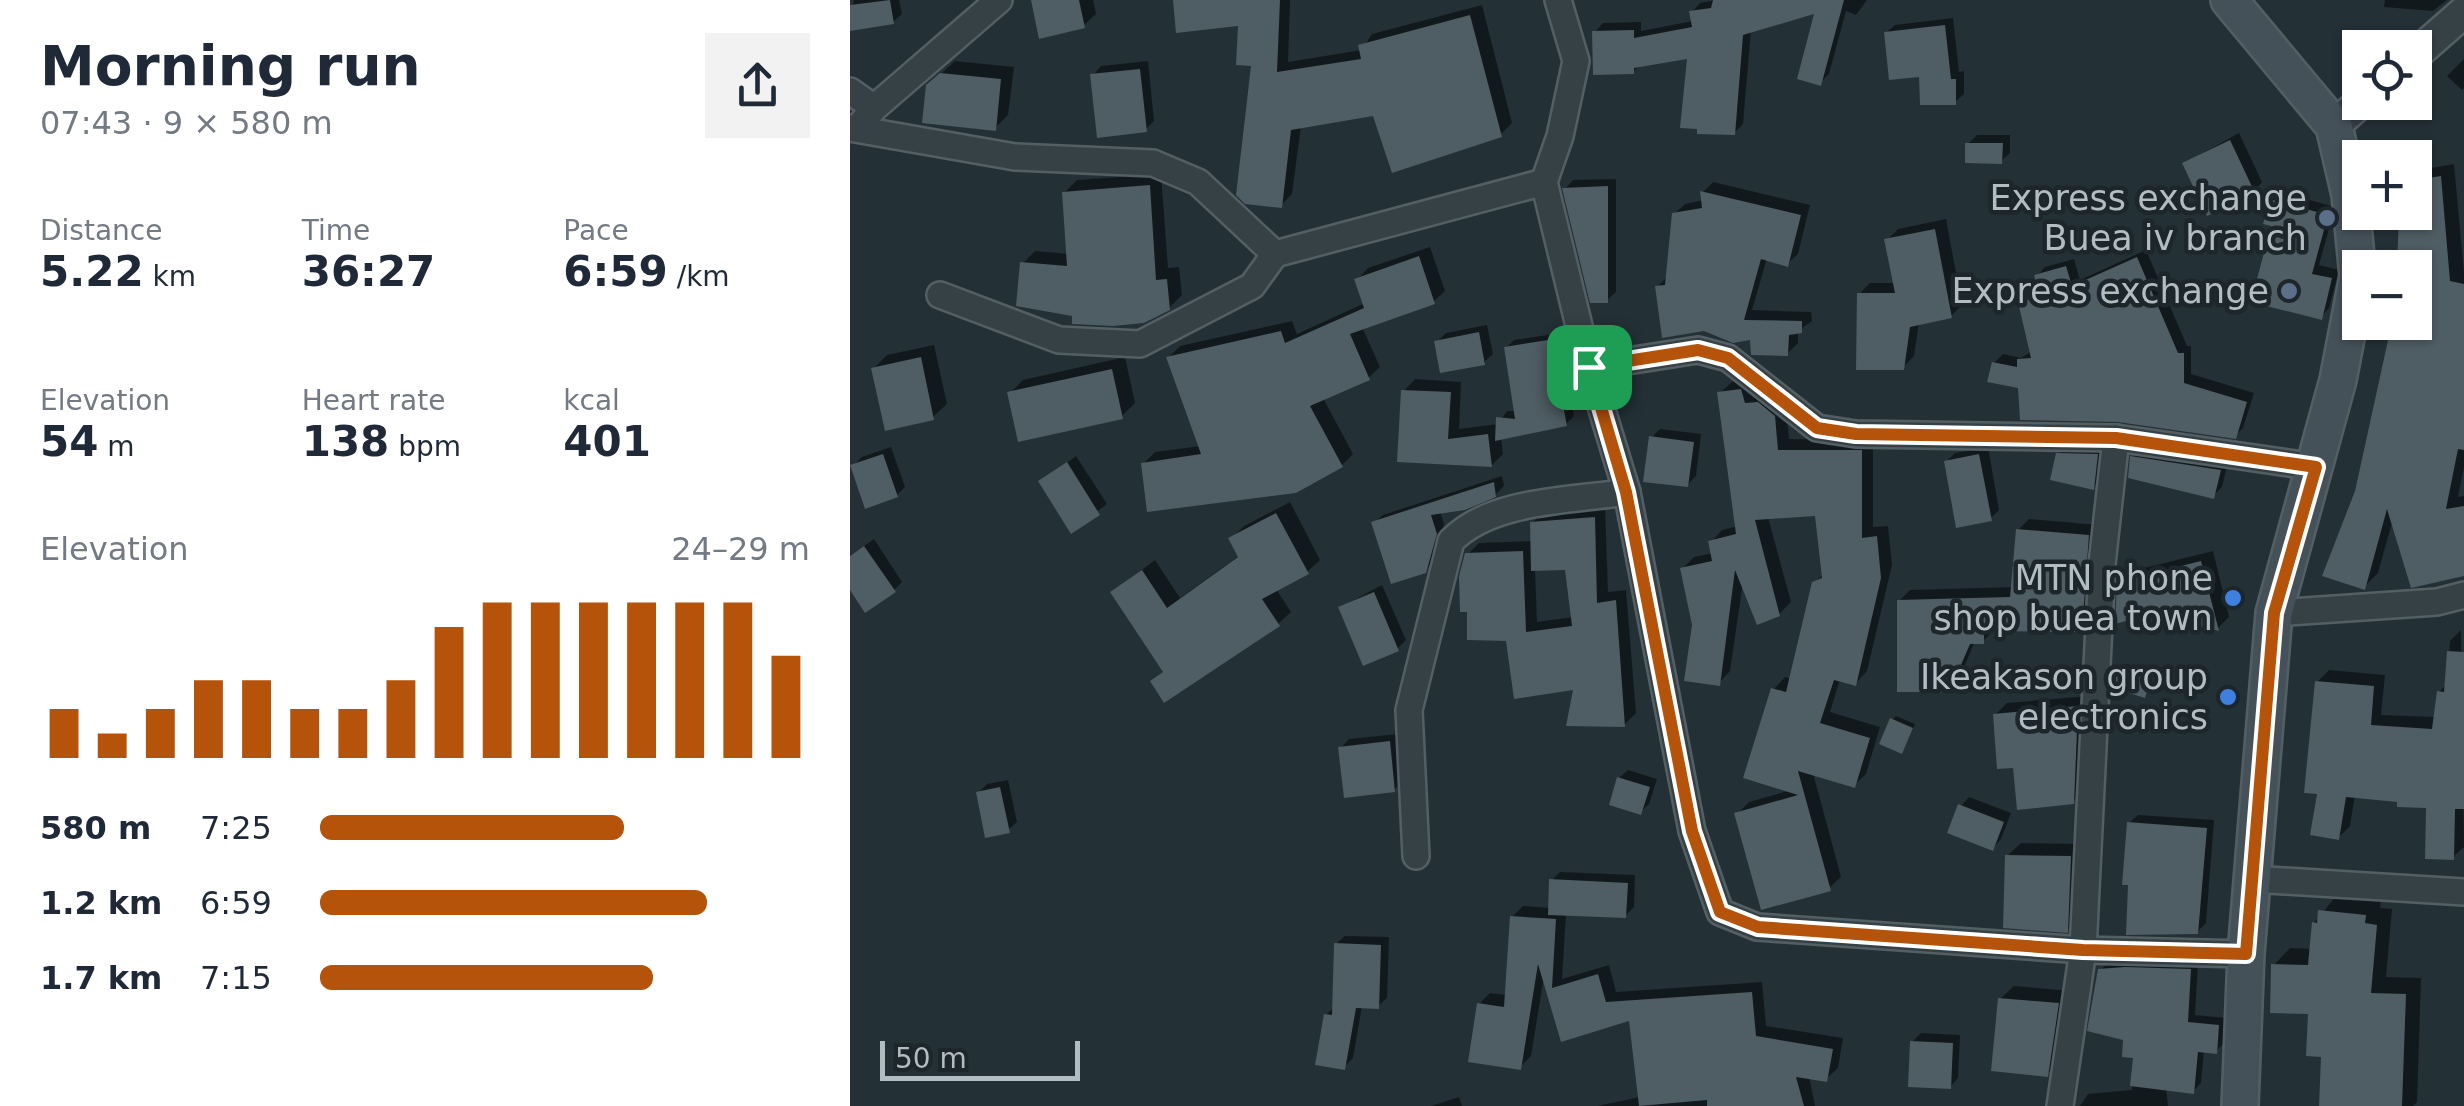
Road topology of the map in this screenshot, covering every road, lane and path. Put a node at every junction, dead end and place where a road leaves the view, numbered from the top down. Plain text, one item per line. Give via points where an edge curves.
1 (999, 0) edge
2 (1558, 0) edge
3 (2230, 0) edge
4 (2464, 12) edge
5 (2432, 40) edge
6 (850, 91) edge
7 (2342, 119) edge
8 (860, 122) edge
9 (2334, 126) junction
10 (1544, 182) junction
11 (1275, 254) junction
12 (940, 295) dead end
13 (1589, 367) junction
14 (2116, 438) junction
15 (2316, 467) junction
16 (1626, 492) junction
17 (2464, 595) edge
18 (2274, 613) junction
19 (1416, 856) dead end
20 (2252, 879) junction
21 (2464, 892) edge
22 (2083, 950) junction
23 (2246, 954) junction
24 (2060, 1106) edge
25 (2240, 1106) edge

1 - 8 street
2 - 10 street via 1576,61
3 - 9 main road
4 - 5 street
6 - 8 street
7 - 9 street
8 - 11 street via 1015,157 1153,163 1198,182
9 - 15 main road via 2358,276
10 - 11 street
10 - 13 street
11 - 12 street via 1252,286 1140,344 1059,340
13 - 14 street via 1698,350 1728,358 1817,428
13 - 16 street
14 - 15 street
14 - 22 street via 2102,564
15 - 18 main road
16 - 19 street via 1496,513 1451,541 1409,710
16 - 22 street via 1692,831 1720,912 1758,927
17 - 18 street
18 - 20 main road
20 - 21 street
20 - 23 main road
22 - 23 street
22 - 24 street
23 - 25 main road

